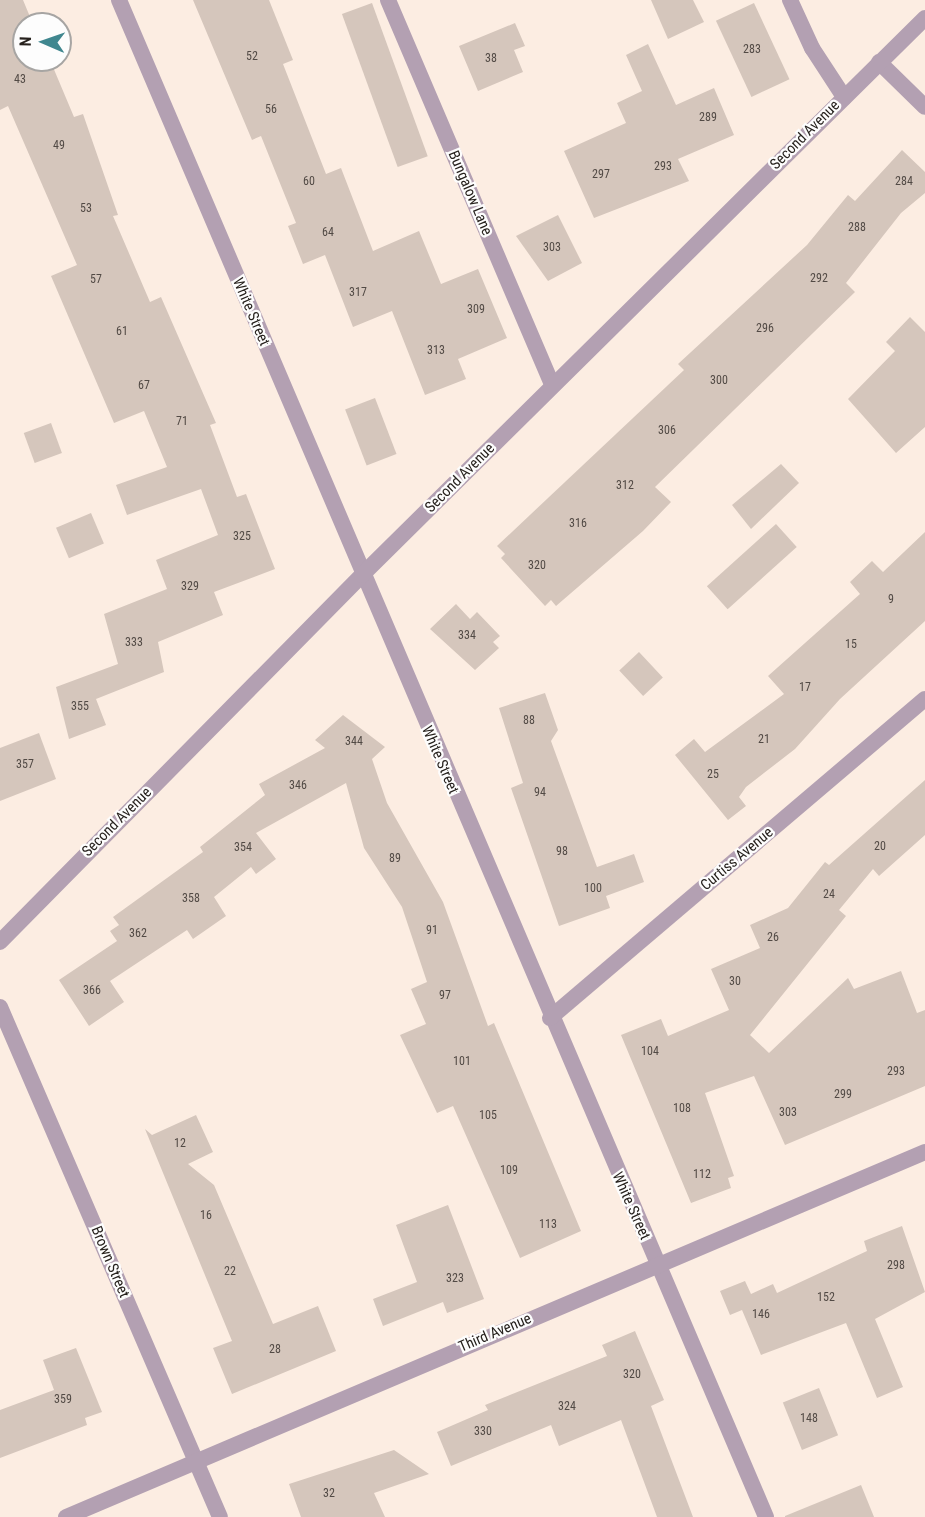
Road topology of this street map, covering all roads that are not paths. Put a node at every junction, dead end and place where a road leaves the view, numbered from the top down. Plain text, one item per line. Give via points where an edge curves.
1 (119, 0) edge
2 (388, 0) edge
3 (790, 0) edge
4 (925, 18) edge
5 (879, 62) junction
6 (844, 97) junction
7 (925, 107) edge
8 (552, 385) junction
9 (362, 575) junction
10 (925, 699) edge
11 (0, 942) edge
12 (0, 1007) edge
13 (550, 1018) junction
14 (925, 1152) edge
15 (657, 1265) junction
16 (196, 1460) junction
17 (66, 1517) edge
18 (220, 1517) edge
19 (766, 1517) edge

1 - 9 street, White Street
2 - 8 street, Bungalow Lane
3 - 6 street via 812,48
4 - 5 street, Second Avenue
5 - 6 street, Second Avenue
5 - 7 street
6 - 8 street, Second Avenue
8 - 9 street, Second Avenue
9 - 11 street, Second Avenue
9 - 13 street, White Street
10 - 13 street, Curtiss Avenue
12 - 16 street, Brown Street
13 - 15 street, White Street
14 - 15 street, Third Avenue
15 - 16 street, Third Avenue
15 - 19 street, White Street
16 - 17 street, Third Avenue
16 - 18 street, Brown Street

